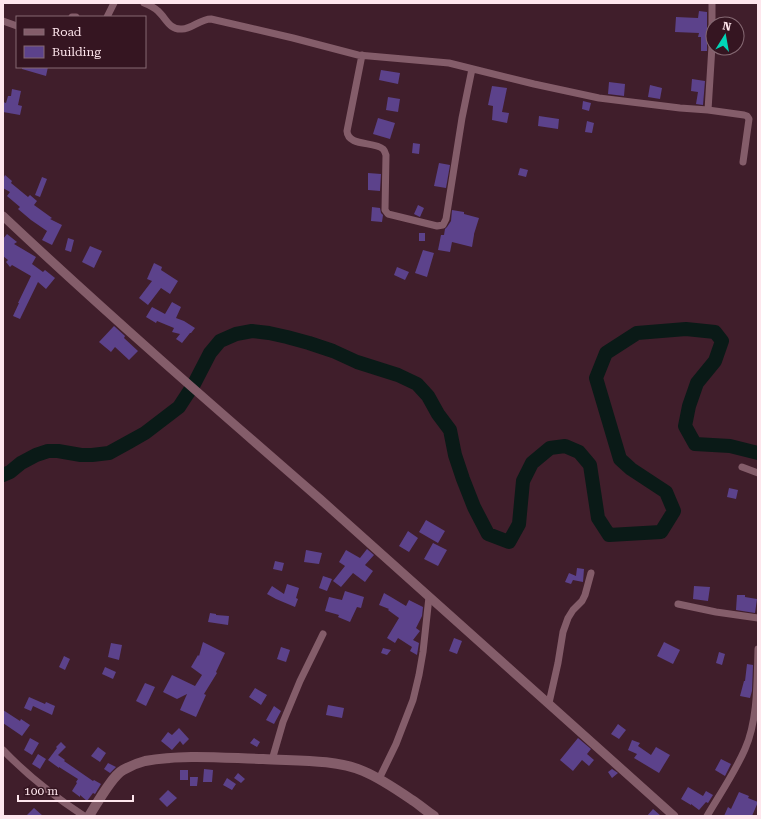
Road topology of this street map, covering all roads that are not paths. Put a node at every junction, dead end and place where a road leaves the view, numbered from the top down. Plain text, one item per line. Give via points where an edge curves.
1 (114, 3) edge
2 (144, 3) edge
3 (712, 3) edge
4 (108, 16) edge
5 (3, 21) edge
6 (16, 26) edge
7 (362, 55) junction
8 (472, 69) junction
9 (708, 110) junction
10 (743, 162) dead end
11 (3, 216) edge
12 (742, 467) dead end
13 (758, 473) edge
14 (591, 572) dead end
15 (429, 597) junction
16 (678, 604) dead end
17 (758, 618) edge
18 (323, 634) dead end
19 (758, 649) edge
20 (549, 703) junction
21 (3, 750) edge
22 (272, 760) junction
23 (379, 779) junction
24 (84, 816) edge
25 (89, 816) edge
26 (434, 816) edge
27 (674, 816) edge
28 (707, 816) edge

1 - 4 street
2 - 7 street via 153,6 175,29 186,29 211,19
3 - 9 street
5 - 6 street
7 - 8 street via 449,63
7 - 8 street via 347,135 353,140 385,151 385,210 388,214 437,226 443,225 446,219
8 - 9 street via 599,98
9 - 10 street via 744,115 749,119
11 - 15 street via 175,373
12 - 13 street
14 - 20 street via 585,595 568,618 563,632
15 - 20 street
15 - 23 street via 420,675 396,744
16 - 17 street
18 - 22 street via 283,722
19 - 28 street via 756,702 746,748
20 - 27 street
21 - 24 street via 44,787
22 - 23 main road via 339,764 361,770
22 - 25 main road via 191,757 135,764 121,771 113,780
23 - 26 main road

